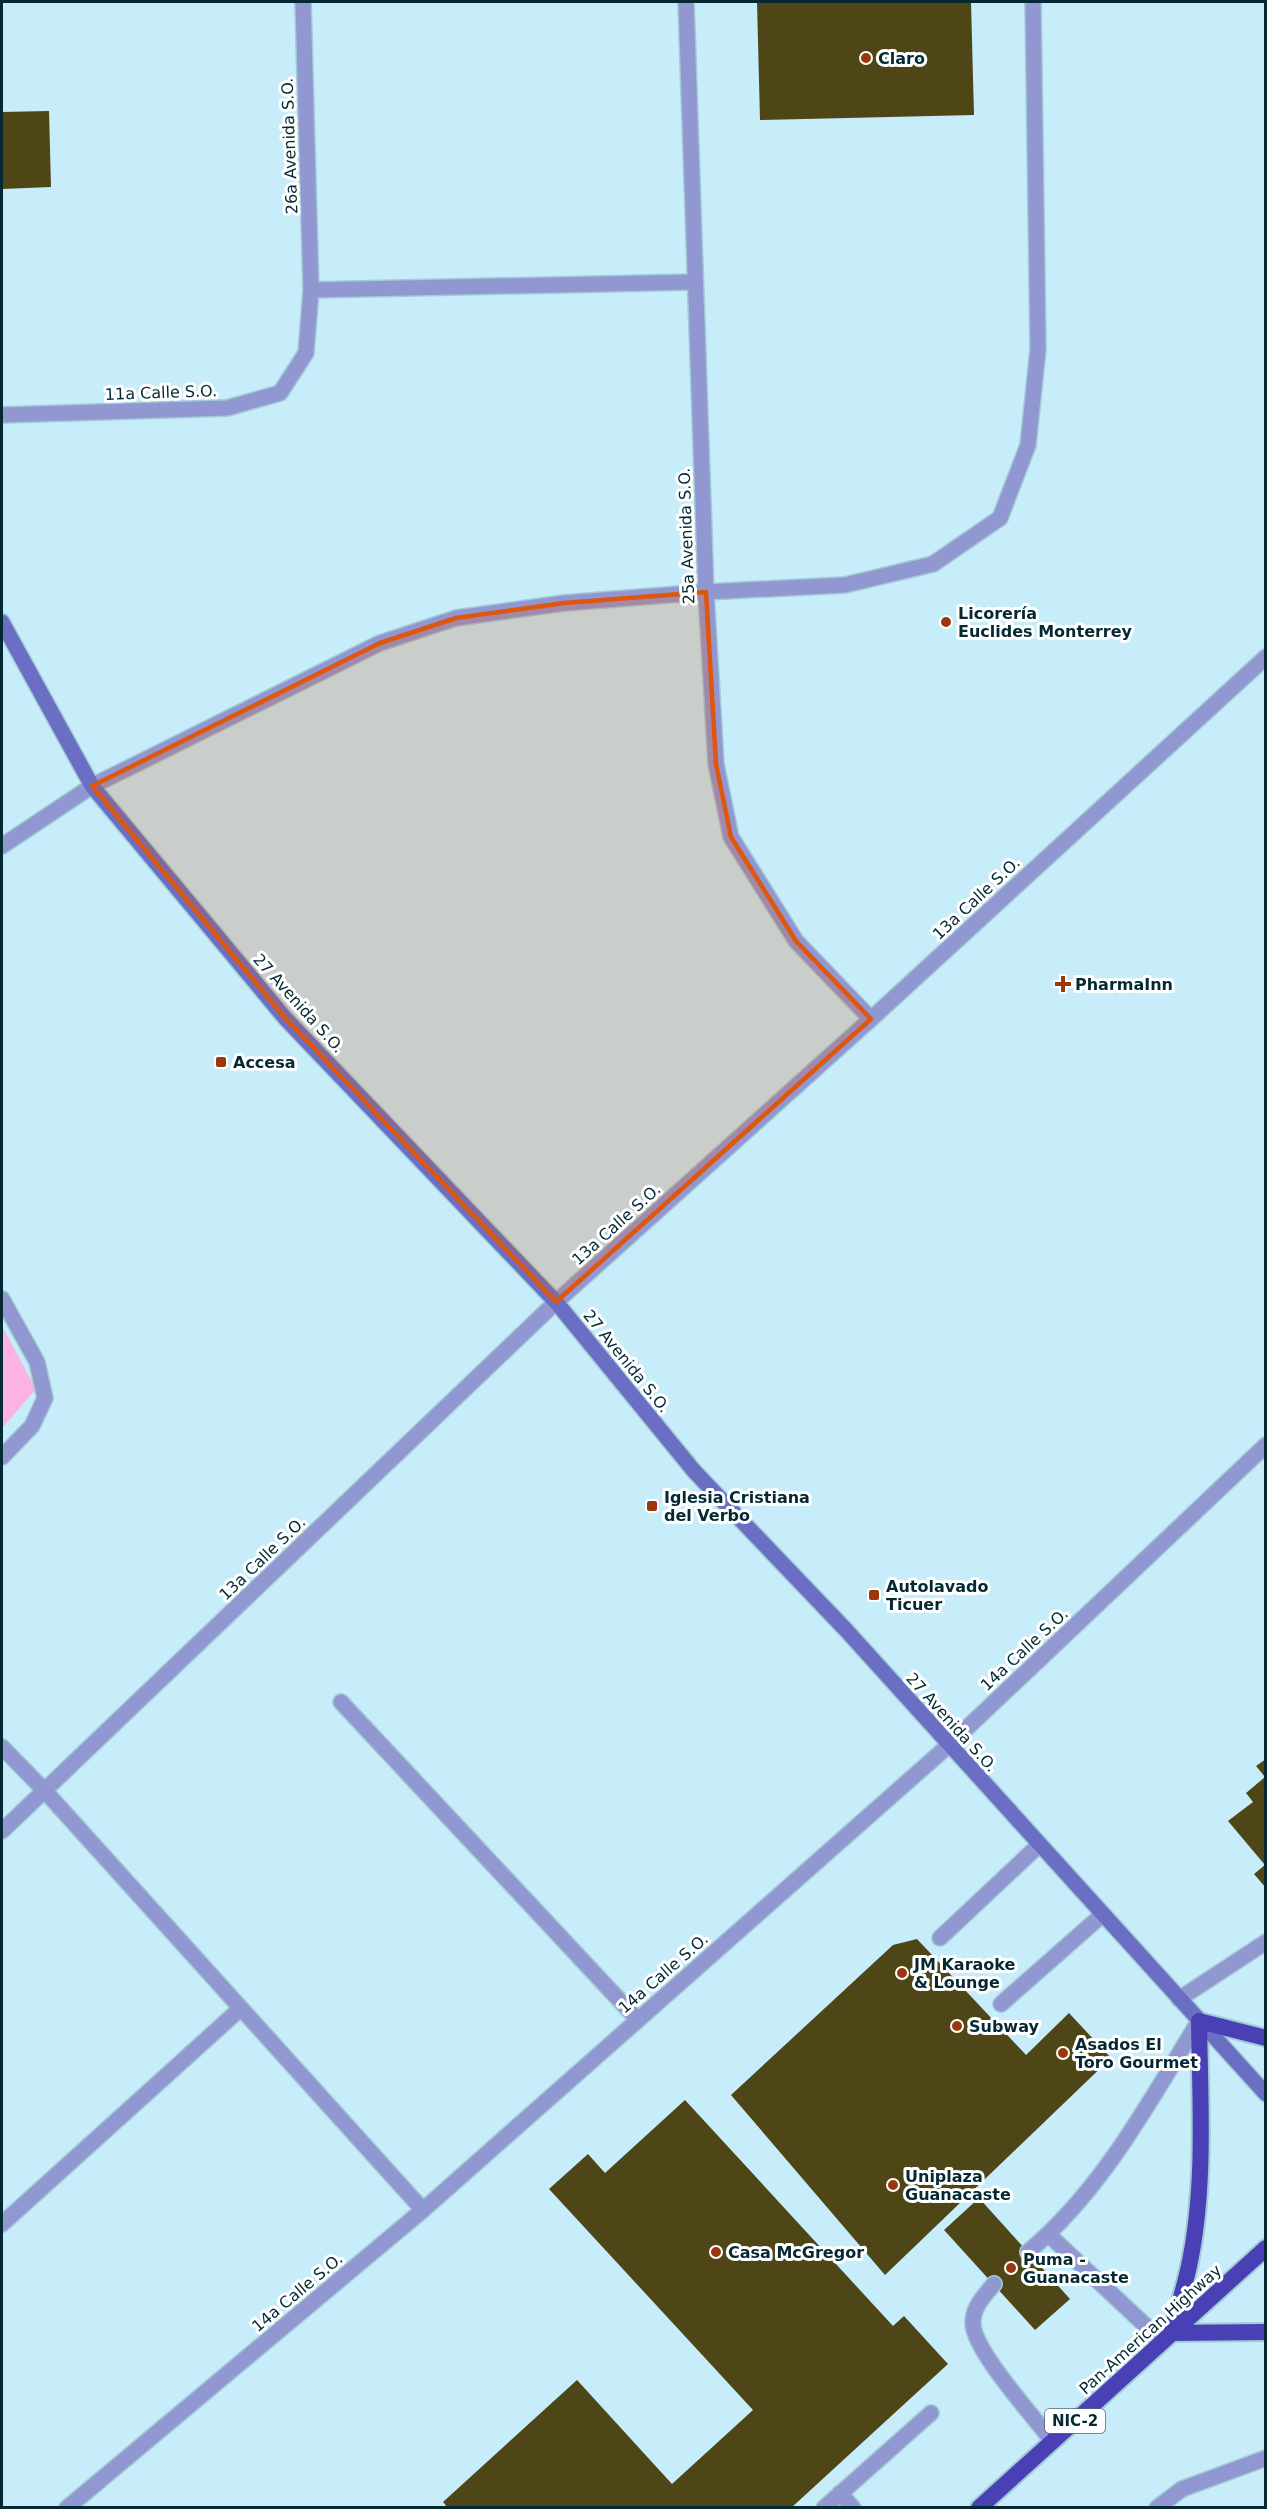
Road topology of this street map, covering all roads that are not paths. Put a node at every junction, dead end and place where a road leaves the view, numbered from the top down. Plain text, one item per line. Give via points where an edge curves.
1 (303, 2) edge
2 (686, 2) edge
3 (1033, 2) edge
4 (695, 282) junction
5 (311, 290) junction
6 (2, 415) edge
7 (706, 592) junction
8 (2, 622) edge
9 (1266, 657) edge
10 (92, 786) junction
11 (2, 846) edge
12 (871, 1019) junction
13 (2, 1299) edge
14 (556, 1302) junction
15 (1266, 1445) edge
16 (2, 1457) edge
17 (341, 1702) dead end
18 (949, 1745) junction
19 (2, 1748) edge
20 (45, 1791) junction
21 (2, 1830) edge
22 (1039, 1845) junction
23 (1102, 1915) junction
24 (940, 1938) dead end
25 (1266, 1942) edge
26 (1179, 1999) junction
27 (1001, 2004) dead end
28 (240, 2009) junction
29 (638, 2020) junction
30 (1198, 2020) junction
31 (1266, 2038) edge
32 (1266, 2094) edge
33 (423, 2210) junction
34 (2, 2224) edge
35 (1049, 2235) junction
36 (1266, 2248) edge
37 (1028, 2252) dead end
38 (993, 2284) dead end
39 (1266, 2332) edge
40 (1167, 2338) junction
41 (931, 2413) dead end
42 (1053, 2442) junction
43 (1266, 2458) edge
44 (840, 2493) junction
45 (67, 2508) edge
46 (824, 2508) edge
47 (853, 2508) edge
48 (979, 2508) edge
49 (1157, 2508) edge

1 - 5 street, 26a Avenida S.O.
2 - 4 street, 25a Avenida S.O.
3 - 7 street via 1038,349 1028,445 1000,518 933,564 845,585
4 - 5 street
4 - 7 street, 25a Avenida S.O.
5 - 6 street, 11a Calle S.O. via 306,353 280,393 227,408
7 - 10 street via 564,603 456,618 380,643
7 - 12 street, 25a Avenida S.O. via 716,764 731,837 796,940
8 - 10 main road, 27 Avenida S.O.
9 - 12 street, 13a Calle S.O.
10 - 11 street
10 - 14 main road, 27 Avenida S.O. via 285,1018
12 - 14 street, 13a Calle S.O.
13 - 16 street via 37,1362 45,1398 32,1426
14 - 18 main road, 27 Avenida S.O. via 694,1471
14 - 20 street, 13a Calle S.O.
15 - 18 street, 14a Calle S.O.
17 - 29 street
18 - 22 main road, 27 Avenida S.O.
18 - 29 street, 14a Calle S.O.
19 - 20 street
20 - 21 street, 13a Calle S.O.
20 - 28 street
22 - 23 main road, 27 Avenida S.O.
22 - 24 street
23 - 26 main road, 27 Avenida S.O.
23 - 27 street
25 - 26 street
26 - 30 main road, 27 Avenida S.O.
28 - 33 street
28 - 34 street
29 - 33 street, 14a Calle S.O.
30 - 31 highway
30 - 32 main road, 27 Avenida S.O.
30 - 35 street via 1108,2167
30 - 40 highway via 1200,2160 1194,2233 1189,2266
33 - 45 street, 14a Calle S.O.
35 - 37 street
35 - 40 street
36 - 40 highway, Pan-American Highway / NIC-2
38 - 42 street via 977,2304 972,2323 978,2344
39 - 40 highway
40 - 42 highway, Pan-American Highway / NIC-2
41 - 44 street
42 - 48 highway, Pan-American Highway / NIC-2
43 - 49 street via 1182,2489
44 - 46 street
44 - 47 street

